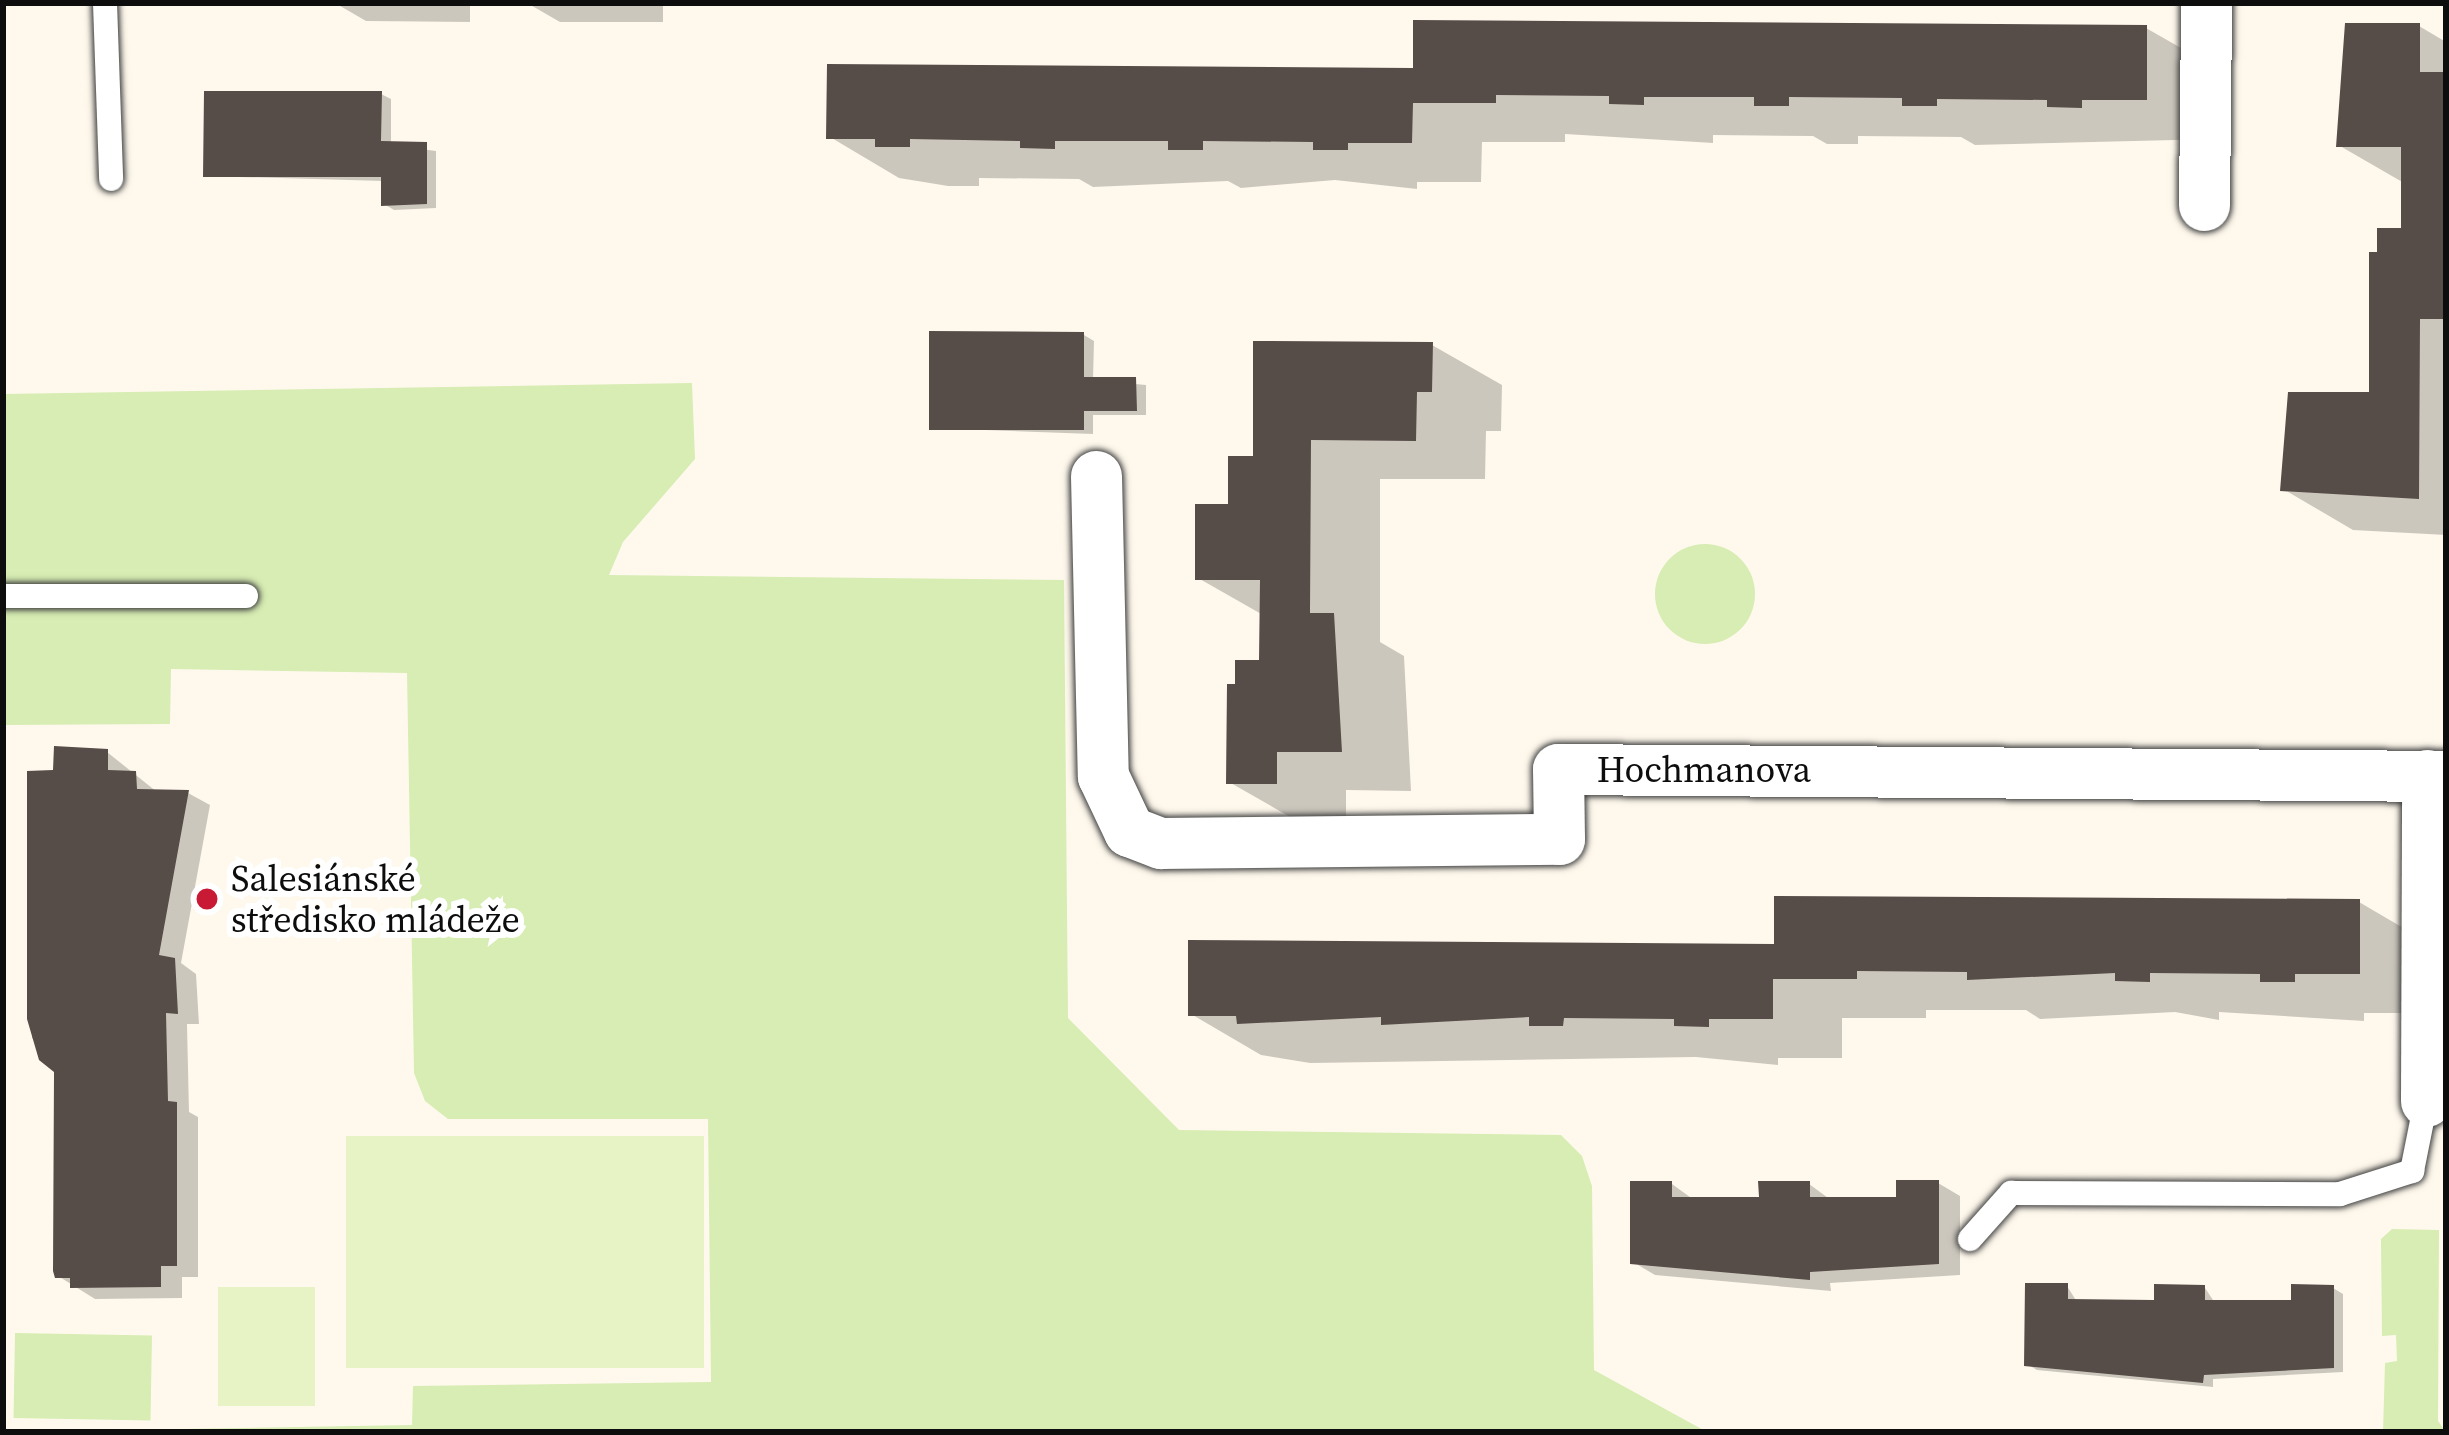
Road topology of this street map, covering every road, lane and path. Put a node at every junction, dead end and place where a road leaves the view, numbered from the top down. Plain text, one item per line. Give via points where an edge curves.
1 (105, 3) edge
2 (2206, 3) edge
3 (111, 179) dead end
4 (2204, 205) dead end
5 (1096, 476) dead end
6 (3, 596) edge
7 (246, 596) dead end
8 (2436, 776) edge
9 (2426, 1101) joint
10 (1970, 1239) dead end

1 - 3 lane
2 - 4 street
5 - 8 street, Hochmanova via 1103,776 1130,832 1161,843 1559,839 1558,769
6 - 7 lane
8 - 9 street, Hochmanova
9 - 10 lane, Hochmanova via 2412,1171 2340,1194 2011,1193

